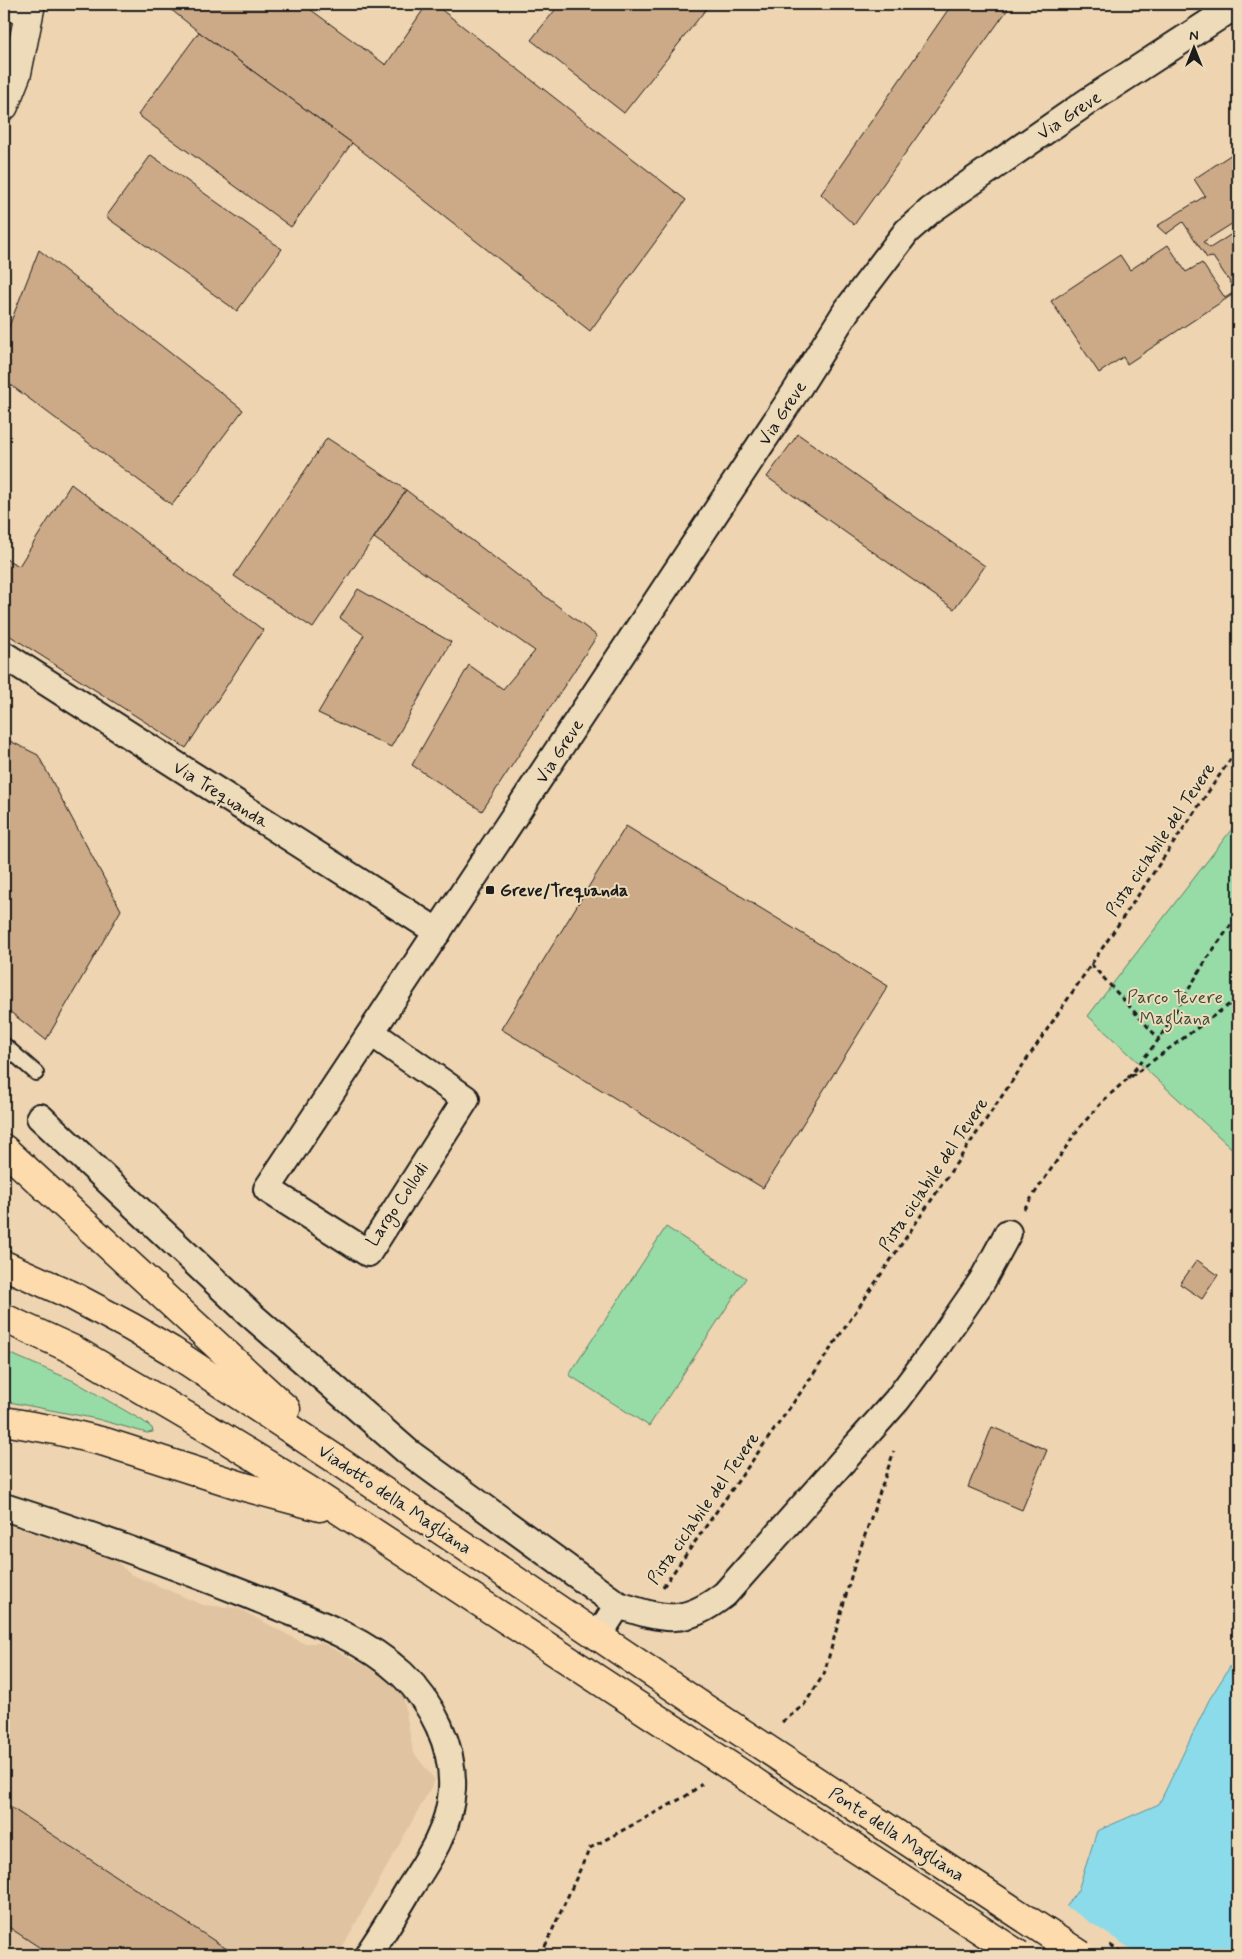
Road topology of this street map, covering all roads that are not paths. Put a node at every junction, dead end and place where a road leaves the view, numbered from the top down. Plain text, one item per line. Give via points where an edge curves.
1 (1238, 4) edge
2 (21, 7) edge
3 (4, 45) edge
4 (4, 106) edge
5 (4, 656) edge
6 (438, 932) junction
7 (372, 1033) junction
8 (4, 1045) edge
9 (36, 1073) dead end
10 (40, 1117) dead end
11 (4, 1149) edge
12 (1008, 1234) road end
13 (4, 1265) edge
14 (4, 1318) edge
15 (4, 1420) edge
16 (350, 1469) junction
17 (4, 1507) edge
18 (341, 1513) junction
19 (618, 1605) junction
20 (598, 1636) junction
21 (712, 1714) joint
22 (368, 1955) edge
23 (1019, 1955) edge
24 (1081, 1955) edge

1 - 6 street, Via Greve via 1087,102 907,230 847,310
2 - 3 main road
2 - 4 main road via 17,73
5 - 6 street, Via Trequanda
6 - 7 street, Largo Collodi
7 - 7 street, Largo Collodi via 267,1189 368,1252 466,1099
8 - 9 lane
10 - 19 street via 250,1314 408,1452
11 - 16 highway
12 - 19 street via 982,1281 896,1400 725,1594 711,1605 686,1616 662,1618
13 - 16 highway, Viadotto della Magliana via 131,1327 172,1351
14 - 18 highway via 53,1340 147,1392
15 - 18 highway via 106,1442 252,1489
16 - 20 highway, Viadotto della Magliana
17 - 22 street via 204,1578 322,1625 370,1650 414,1687 432,1712 443,1736 452,1787 449,1811 436,1846
18 - 23 highway, Ponte della Magliana, bridge
19 - 20 street
20 - 21 highway, Viadotto della Magliana
21 - 24 highway, Ponte della Magliana, bridge

